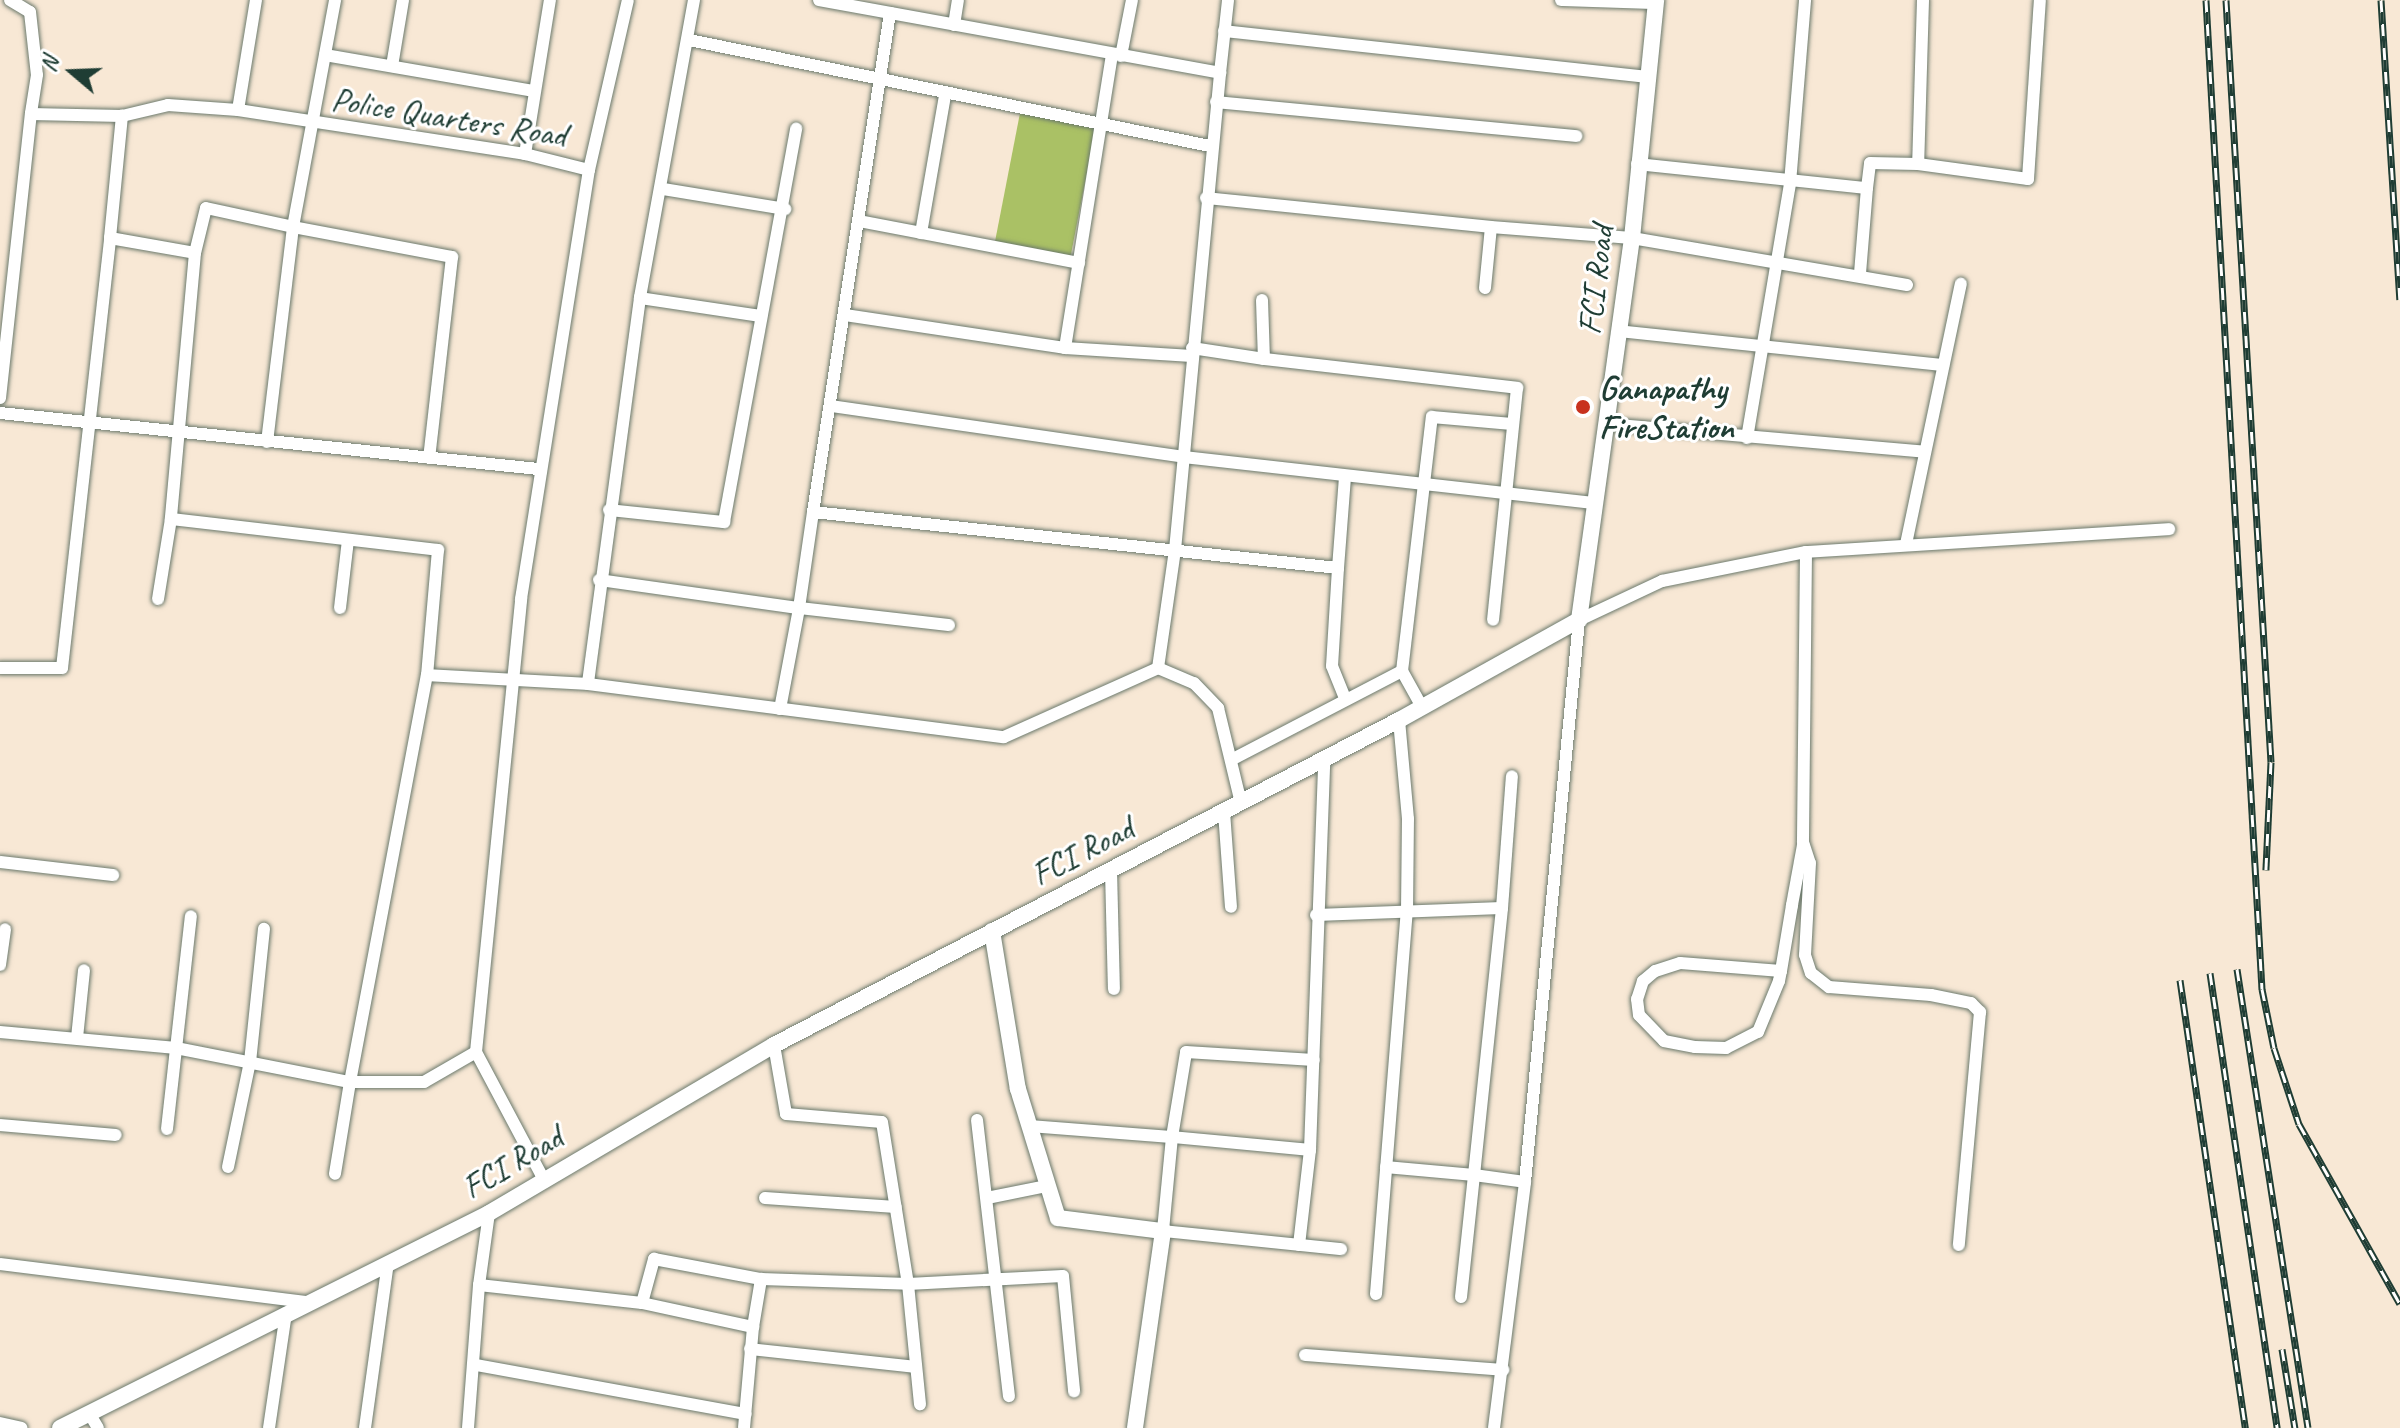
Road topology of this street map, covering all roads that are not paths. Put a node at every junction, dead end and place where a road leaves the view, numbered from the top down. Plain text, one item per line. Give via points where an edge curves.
1 (10, 0) edge
2 (256, 0) edge
3 (335, 0) edge
4 (403, 0) edge
5 (550, 0) edge
6 (628, 0) edge
7 (694, 0) edge
8 (819, 0) edge
9 (958, 0) edge
10 (1132, 0) edge
11 (1228, 0) edge
12 (1561, 0) edge
13 (1805, 0) edge
14 (1923, 0) edge
15 (2040, 0) edge
16 (1656, 1) edge
17 (890, 13) junction
18 (954, 25) junction
19 (1224, 31) junction
20 (689, 40) junction
21 (325, 55) junction
22 (1116, 56) junction
23 (392, 66) junction
24 (1220, 73) junction
25 (1647, 77) junction
26 (881, 81) junction
27 (533, 91) junction
28 (945, 95) junction
29 (1216, 102) junction
30 (238, 110) junction
31 (31, 114) junction
32 (122, 116) junction
33 (314, 124) junction
34 (1101, 126) junction
35 (796, 129) dead end
36 (1576, 136) dead end
37 (1210, 146) junction
38 (525, 154) junction
39 (1637, 164) junction
40 (1918, 164) junction
41 (589, 170) junction
42 (1790, 183) junction
43 (1867, 188) junction
44 (663, 189) junction
45 (1206, 198) junction
46 (785, 209) junction
47 (859, 221) junction
48 (293, 227) junction
49 (1491, 227) junction
50 (921, 233) junction
51 (110, 238) junction
52 (1632, 238) junction
53 (195, 253) junction
54 (1079, 263) junction
55 (1776, 264) junction
56 (1860, 274) junction
57 (1961, 284) dead end
58 (1907, 285) dead end
59 (1485, 288) dead end
60 (640, 298) junction
61 (1262, 300) dead end
62 (845, 315) junction
63 (760, 316) junction
64 (1618, 331) junction
65 (1065, 348) junction
66 (1761, 348) junction
67 (1192, 352) junction
68 (1264, 359) junction
69 (1943, 365) junction
70 (0, 398) edge
71 (831, 406) junction
72 (0, 413) edge
73 (87, 420) junction
74 (1512, 424) junction
75 (1607, 424) junction
76 (180, 430) junction
77 (1747, 438) junction
78 (267, 442) junction
79 (1925, 452) junction
80 (1183, 457) junction
81 (429, 458) junction
82 (538, 469) junction
83 (1345, 477) junction
84 (1426, 485) junction
85 (1503, 493) junction
86 (1596, 503) junction
87 (609, 510) junction
88 (813, 512) junction
89 (171, 519) junction
90 (2169, 529) dead end
91 (348, 540) junction
92 (1906, 544) junction
93 (1175, 550) junction
94 (1806, 552) junction
95 (1338, 568) junction
96 (599, 580) junction
97 (158, 599) dead end
98 (340, 608) dead end
99 (799, 608) junction
100 (1493, 620) dead end
101 (1579, 620) junction
102 (949, 625) dead end
103 (0, 668) edge
104 (1158, 668) junction
105 (1402, 671) junction
106 (427, 675) junction
107 (511, 682) junction
108 (588, 684) junction
109 (1345, 699) junction
110 (1422, 707) junction
111 (780, 709) junction
112 (1399, 720) junction
113 (1324, 759) junction
114 (1231, 760) junction
115 (1512, 776) dead end
116 (1241, 803) junction
117 (1224, 812) junction
118 (1803, 842) junction
119 (0, 862) edge
120 (1111, 870) junction
121 (113, 875) dead end
122 (1231, 907) dead end
123 (1502, 908) junction
124 (1407, 912) junction
125 (1316, 915) junction
126 (191, 916) dead end
127 (5, 929) dead end
128 (264, 929) dead end
129 (992, 931) junction
130 (0, 965) edge
131 (84, 970) dead end
132 (1781, 971) junction
133 (1114, 989) dead end
134 (0, 1032) edge
135 (77, 1038) junction
136 (774, 1045) junction
137 (176, 1048) junction
138 (476, 1052) junction
139 (1314, 1060) junction
140 (250, 1062) junction
141 (350, 1082) junction
142 (977, 1120) dead end
143 (0, 1125) edge
144 (1029, 1126) junction
145 (167, 1129) dead end
146 (116, 1135) dead end
147 (1172, 1137) junction
148 (1310, 1150) junction
149 (228, 1167) dead end
150 (1386, 1167) junction
151 (335, 1174) dead end
152 (1474, 1175) junction
153 (543, 1178) junction
154 (1525, 1182) junction
155 (1046, 1186) junction
156 (765, 1198) dead end
157 (987, 1198) junction
158 (896, 1207) junction
159 (489, 1213) junction
160 (1163, 1231) junction
161 (1299, 1245) junction
162 (1959, 1245) dead end
163 (1341, 1249) dead end
164 (388, 1263) junction
165 (0, 1264) edge
166 (998, 1277) junction
167 (761, 1279) junction
168 (908, 1284) junction
169 (479, 1285) junction
170 (1376, 1294) dead end
171 (1461, 1297) dead end
172 (306, 1302) junction
173 (642, 1303) junction
174 (286, 1313) junction
175 (753, 1327) junction
176 (750, 1349) junction
177 (1305, 1355) dead end
178 (476, 1365) junction
179 (915, 1367) junction
180 (1503, 1370) junction
181 (1074, 1391) dead end
182 (1009, 1396) dead end
183 (920, 1404) dead end
184 (89, 1413) junction
185 (746, 1414) junction
186 (0, 1423) edge
187 (21, 1428) edge
188 (60, 1428) edge
189 (98, 1428) edge
190 (269, 1428) edge
191 (365, 1428) edge
192 (468, 1428) edge
193 (744, 1428) edge
194 (1135, 1428) edge
195 (1494, 1428) edge

1 - 31 street via 30,12 37,75
2 - 30 street
3 - 21 street
4 - 23 street
5 - 27 street
6 - 41 street, Police Quarters Road
7 - 20 street
8 - 17 street
9 - 18 street
10 - 22 street
11 - 19 street
12 - 16 street
13 - 42 street
14 - 40 street
15 - 40 street via 2028,179
16 - 25 street, FCI Road
17 - 18 street
17 - 26 street
18 - 22 street
19 - 24 street
19 - 25 street
20 - 26 street
20 - 44 street
21 - 23 street
21 - 33 street
22 - 24 street
22 - 34 street
23 - 27 street
24 - 29 street
25 - 39 street, FCI Road
26 - 28 street
26 - 47 street
27 - 38 street
28 - 34 street
28 - 50 street
29 - 36 street
29 - 37 street
30 - 32 street, Police Quarters Road via 168,105
30 - 33 street, Police Quarters Road
31 - 32 street, Police Quarters Road
31 - 70 street
32 - 51 street
33 - 38 street, Police Quarters Road
33 - 48 street
34 - 37 street
34 - 54 street
35 - 46 street
37 - 45 street
38 - 41 street, Police Quarters Road
39 - 42 street
39 - 52 street, FCI Road
40 - 43 street via 1870,163
41 - 82 street
42 - 43 street
42 - 55 street
43 - 56 street
44 - 46 street
44 - 60 street
45 - 49 street
45 - 67 street
46 - 63 street via 768,303
47 - 50 street
47 - 62 street
48 - 53 street via 206,208
48 - 78 street
48 - 81 street via 452,257
49 - 52 street
49 - 59 street
50 - 54 street
51 - 53 street
51 - 73 street
52 - 55 street
52 - 64 street, FCI Road
53 - 76 street
54 - 65 street
55 - 56 street
55 - 66 street
56 - 58 street
57 - 69 street
60 - 63 street
60 - 87 street
61 - 68 street
62 - 65 street
62 - 71 street
63 - 87 street via 724,522
64 - 66 street
64 - 75 street, FCI Road
65 - 67 street
66 - 69 street
66 - 77 street
67 - 68 street
67 - 80 street
68 - 74 street via 1517,388
69 - 79 street
71 - 80 street
71 - 88 street
72 - 73 street
73 - 76 street
73 - 103 street via 62,668
74 - 84 street via 1432,417
74 - 85 street
75 - 77 street
75 - 86 street, FCI Road
76 - 78 street
76 - 89 street
77 - 79 street
78 - 81 street
79 - 92 street
80 - 83 street
80 - 93 street
81 - 82 street
82 - 107 street
83 - 84 street
83 - 95 street
84 - 85 street
84 - 105 street
85 - 86 street
85 - 100 street
86 - 101 street, FCI Road
87 - 96 street
88 - 93 street
88 - 99 street
89 - 91 street
89 - 97 street
90 - 92 street
91 - 98 street
91 - 106 street via 438,550
92 - 94 street
93 - 95 street
93 - 104 street
94 - 101 street via 1662,581
94 - 118 street
95 - 109 street via 1332,666
96 - 99 street
96 - 108 street
99 - 102 street
99 - 111 street
101 - 110 street, FCI Road
101 - 154 street
104 - 111 street via 1004,737
104 - 114 street via 1194,683 1218,708
105 - 109 street
105 - 110 street
106 - 107 street
106 - 141 street
107 - 108 street
107 - 138 street
108 - 111 street
109 - 114 street
110 - 112 street, FCI Road
112 - 113 street, FCI Road
112 - 124 street via 1408,819
113 - 116 street, FCI Road
113 - 125 street
114 - 116 street
115 - 123 street
116 - 117 street, FCI Road
117 - 120 street, FCI Road
117 - 122 street
118 - 132 street
118 - 162 street via 1810,863 1805,955 1819,982 1931,995 1971,1003 1980,1012
119 - 121 street
120 - 129 street, FCI Road
120 - 133 street
123 - 124 street
123 - 152 street
124 - 125 street
124 - 150 street
125 - 139 street
126 - 137 street
127 - 130 street
128 - 140 street
129 - 136 street, FCI Road
129 - 144 street
131 - 135 street
132 - 132 street via 1771,1011 1758,1032 1726,1048 1664,1041 1639,1015 1643,981 1667,967 1680,963
134 - 135 street
135 - 137 street
136 - 153 street, FCI Road
136 - 158 street via 786,1114 882,1122
137 - 140 street
137 - 145 street
138 - 141 street via 424,1082
138 - 153 street
139 - 147 street via 1186,1052
139 - 148 street
140 - 141 street
140 - 149 street
141 - 151 street
142 - 157 street
143 - 146 street
144 - 147 street
144 - 155 street
147 - 148 street
147 - 160 street
148 - 161 street
150 - 152 street
150 - 170 street
152 - 154 street
152 - 171 street
153 - 159 street, FCI Road
154 - 180 street
155 - 157 street
155 - 160 street via 1058,1218
156 - 158 street
157 - 166 street
158 - 168 street
159 - 164 street, FCI Road
159 - 169 street
160 - 161 street
160 - 194 street
161 - 163 street
164 - 172 street, FCI Road
164 - 191 street
165 - 172 street
166 - 168 street
166 - 181 street via 1063,1276
166 - 182 street
167 - 168 street
167 - 173 street via 654,1259
167 - 175 street
168 - 179 street
169 - 173 street
169 - 178 street
172 - 174 street, FCI Road
173 - 175 street
174 - 184 street, FCI Road
174 - 190 street
175 - 176 street
176 - 179 street
176 - 185 street
177 - 180 street
178 - 185 street
178 - 192 street
179 - 183 street
180 - 195 street
184 - 188 street, FCI Road
184 - 189 street
185 - 193 street
186 - 187 street

